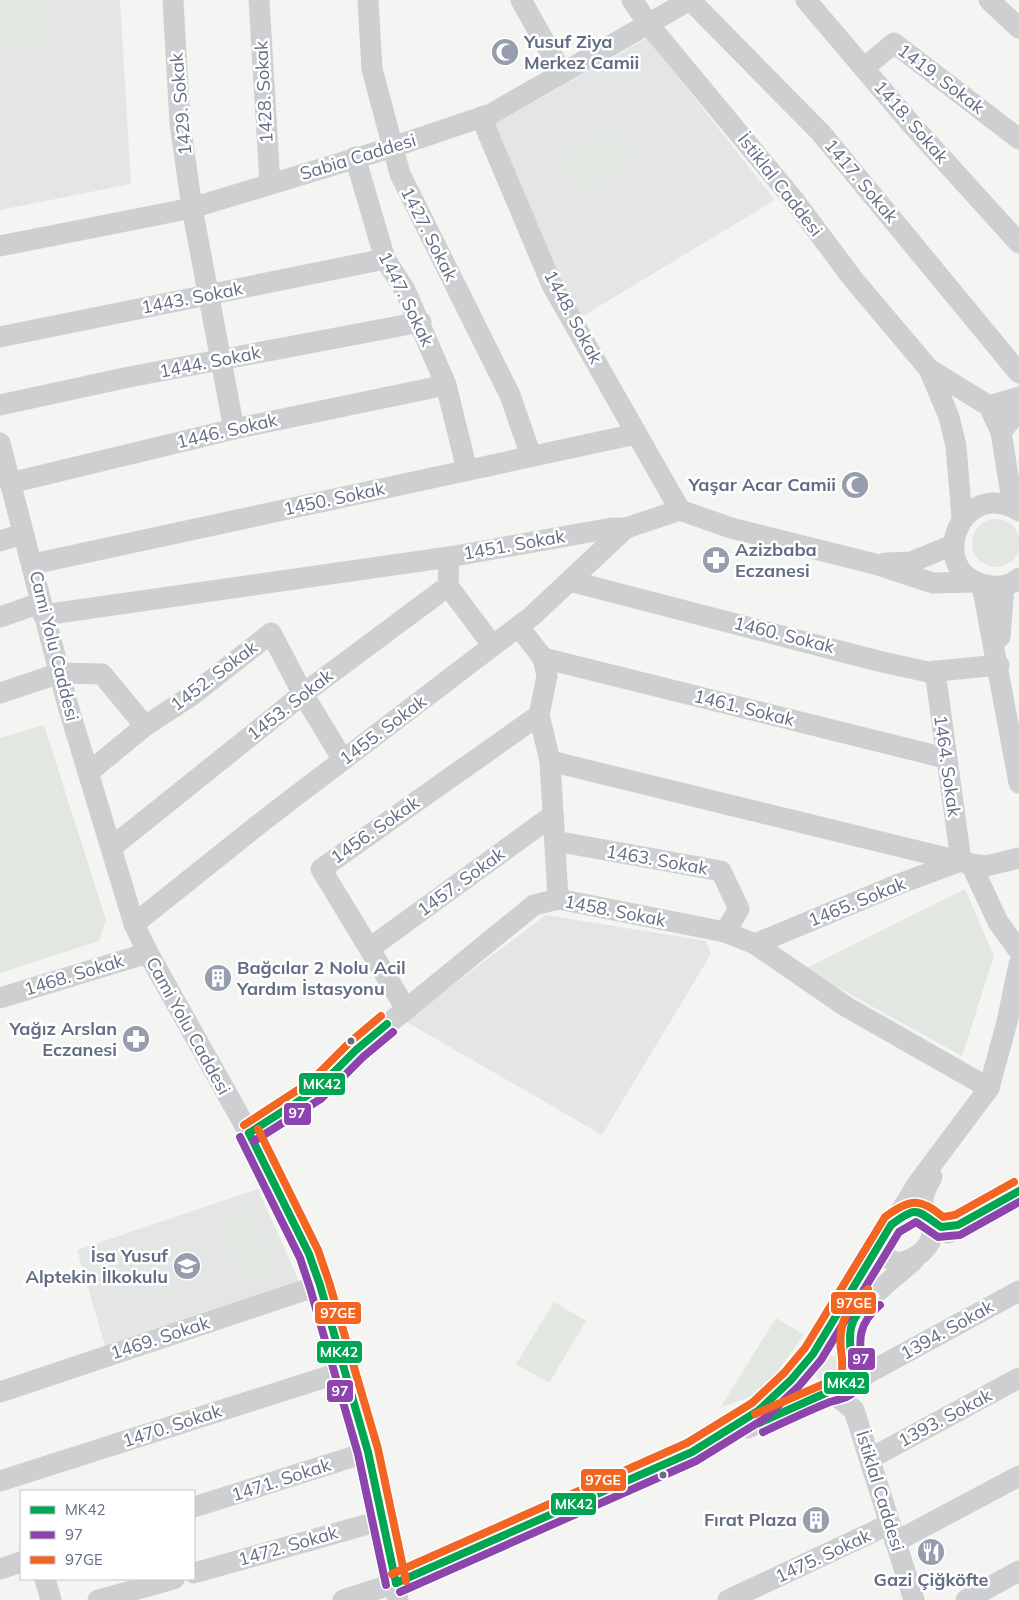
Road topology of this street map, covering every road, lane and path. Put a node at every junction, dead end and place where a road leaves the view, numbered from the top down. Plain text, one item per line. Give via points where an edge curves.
1 (172, 0) edge
2 (259, 0) edge
3 (368, 0) edge
4 (520, 0) edge
5 (632, 0) edge
6 (690, 0) edge
7 (806, 0) edge
8 (989, 0) edge
9 (649, 25) junction
10 (1019, 28) edge
11 (864, 68) junction
12 (562, 73) junction
13 (481, 117) junction
14 (1019, 139) edge
15 (392, 147) junction
16 (355, 157) junction
17 (270, 184) junction
18 (192, 208) junction
19 (1019, 243) edge
20 (0, 246) edge
21 (385, 259) junction
22 (207, 295) junction
23 (421, 322) junction
24 (0, 337) edge
25 (220, 359) junction
26 (929, 369) junction
27 (1019, 374) edge
28 (446, 386) junction
29 (1019, 397) edge
30 (0, 405) edge
31 (989, 406) junction
32 (1019, 410) edge
33 (234, 429) junction
34 (1001, 432) junction
35 (636, 434) junction
36 (2, 454) edge
37 (531, 456) junction
38 (467, 470) junction
39 (10, 483) junction
40 (1016, 509) edge
41 (680, 510) junction
42 (962, 518) junction
43 (626, 528) junction
44 (23, 534) junction
45 (0, 541) edge
46 (953, 545) junction
47 (449, 557) junction
48 (32, 564) junction
49 (875, 564) junction
50 (570, 581) junction
51 (1011, 582) edge
52 (979, 583) junction
53 (448, 586) junction
54 (42, 609) junction
55 (0, 617) edge
56 (519, 627) junction
57 (493, 646) junction
58 (543, 658) junction
59 (999, 665) junction
60 (935, 671) junction
61 (60, 673) junction
62 (0, 693) edge
63 (303, 694) junction
64 (539, 715) junction
65 (145, 726) junction
66 (945, 758) junction
67 (343, 760) junction
68 (550, 761) junction
69 (89, 772) junction
70 (1019, 784) edge
71 (553, 815) junction
72 (554, 842) junction
73 (112, 847) junction
74 (1019, 858) edge
75 (966, 863) junction
76 (558, 899) junction
77 (134, 924) junction
78 (724, 932) junction
79 (755, 944) junction
80 (370, 948) junction
81 (1019, 951) edge
82 (148, 954) junction
83 (1019, 964) edge
84 (0, 998) edge
85 (406, 1009) junction
86 (1013, 1019) edge
87 (989, 1088) junction
88 (249, 1134) junction
89 (951, 1141) junction
90 (1019, 1191) edge
91 (926, 1214) junction
92 (891, 1225) junction
93 (958, 1225) junction
94 (922, 1253) junction
95 (320, 1285) junction
96 (1019, 1291) edge
97 (813, 1354) junction
98 (344, 1371) junction
99 (1019, 1378) edge
100 (840, 1383) junction
101 (0, 1392) edge
102 (368, 1452) junction
103 (692, 1452) junction
104 (871, 1458) junction
105 (1019, 1476) edge
106 (0, 1481) edge
107 (195, 1508) edge
108 (383, 1520) junction
109 (892, 1533) junction
110 (20, 1562) edge
111 (0, 1569) edge
112 (1019, 1570) edge
113 (195, 1573) edge
114 (45, 1580) edge
115 (170, 1580) edge
116 (397, 1592) edge
117 (51, 1600) edge
118 (98, 1600) edge
119 (343, 1600) edge
120 (728, 1600) edge
121 (914, 1600) edge
122 (966, 1600) edge

1 - 18 street, 1429. Sokak via 180,124
2 - 17 street, 1428. Sokak
3 - 15 street, 1427. Sokak via 372,69
4 - 12 street
5 - 9 street, İstiklal Caddesi
6 - 9 street, Sabia Caddesi
6 - 27 street, 1417. Sokak via 821,133
7 - 11 street, 1418. Sokak
8 - 10 street
9 - 12 street, Sabia Caddesi
9 - 26 street, İstiklal Caddesi via 794,200 852,279
11 - 14 street, 1419. Sokak via 894,42
11 - 19 street, 1418. Sokak
12 - 13 street, Sabia Caddesi
13 - 15 street, Sabia Caddesi
13 - 35 street, 1448. Sokak via 552,284
15 - 16 street, Sabia Caddesi
15 - 37 street, 1427. Sokak via 400,174 510,395
16 - 17 street, Sabia Caddesi
16 - 21 street, 1447. Sokak
17 - 18 street, Sabia Caddesi
18 - 20 street, Sabia Caddesi
18 - 22 street, 1429. Sokak
21 - 22 street, 1443. Sokak
21 - 23 street, 1447. Sokak via 406,290
22 - 24 street, 1443. Sokak
22 - 25 street, 1429. Sokak
23 - 25 street, 1444. Sokak
23 - 28 street, 1447. Sokak
25 - 30 street, 1444. Sokak
25 - 33 street, 1429. Sokak
26 - 31 street, İstiklal Caddesi
26 - 42 street, İstiklal Caddesi via 949,418 956,446
28 - 33 street, 1446. Sokak
28 - 38 street, 1447. Sokak
29 - 31 street
31 - 34 street
32 - 34 street
33 - 39 street, 1446. Sokak
34 - 40 street
35 - 37 street, 1450. Sokak
35 - 41 street, 1448. Sokak
36 - 39 street, Cami Yolu Caddesi
37 - 38 street, 1450. Sokak
38 - 48 street, 1450. Sokak
39 - 44 street, Cami Yolu Caddesi
40 - 42 street via 1000,503 986,504
41 - 43 street, 1451. Sokak
41 - 49 street via 731,528
42 - 46 street via 955,531
43 - 47 street, 1451. Sokak
43 - 50 street, 1455. Sokak
44 - 45 street
44 - 48 street, Cami Yolu Caddesi
46 - 49 street via 911,562
46 - 52 street via 959,566
47 - 53 street
47 - 54 street, 1451. Sokak
48 - 54 street, Cami Yolu Caddesi
49 - 52 street via 932,583
50 - 56 street, 1455. Sokak
50 - 60 street, 1460. Sokak via 878,661
51 - 52 street
51 - 59 street
52 - 59 street
53 - 57 street
53 - 63 street, 1453. Sokak
54 - 55 street, 1451. Sokak
54 - 61 street, Cami Yolu Caddesi
56 - 57 street, 1455. Sokak
56 - 58 street
57 - 67 street, 1455. Sokak
58 - 64 street via 547,676
58 - 66 street, 1461. Sokak
59 - 60 street, 1460. Sokak
59 - 70 street
60 - 66 street, 1464. Sokak
61 - 62 street
61 - 65 street via 102,674
61 - 69 street, Cami Yolu Caddesi
63 - 65 street, 1452. Sokak via 271,633 191,696
63 - 67 street, 1452. Sokak
63 - 73 street, 1453. Sokak
64 - 68 street
64 - 80 street, 1456. Sokak via 321,869
65 - 69 street, 1452. Sokak
66 - 75 street, 1464. Sokak
67 - 77 street, 1455. Sokak
68 - 71 street
68 - 75 street
69 - 73 street, Cami Yolu Caddesi
71 - 72 street
71 - 80 street, 1457. Sokak
72 - 76 street
72 - 78 street, 1463. Sokak via 721,871 739,909
73 - 77 street, Cami Yolu Caddesi
74 - 75 street via 986,866
75 - 79 street, 1465. Sokak via 899,884
75 - 81 street, 1464. Sokak via 998,922
76 - 78 street, 1458. Sokak
76 - 85 street, 1458. Sokak via 534,905
77 - 82 street, Cami Yolu Caddesi
78 - 79 street, 1458. Sokak
79 - 87 street, 1458. Sokak via 845,1006
80 - 85 street, 1456. Sokak
82 - 84 street, 1468. Sokak
82 - 88 street, Cami Yolu Caddesi
83 - 86 street
85 - 88 street, 1458. Sokak via 356,1050 316,1090
86 - 87 street
87 - 89 street
88 - 95 street, Cami Yolu Caddesi via 309,1254
89 - 91 street via 925,1189
89 - 92 street
90 - 93 street
91 - 92 street via 911,1213
91 - 93 street via 941,1227
91 - 94 street via 932,1236
92 - 94 street via 882,1244 887,1259 902,1262
92 - 97 street
93 - 94 street
94 - 100 street via 860,1310 851,1326
95 - 98 street, Cami Yolu Caddesi
95 - 101 street, 1469. Sokak
96 - 100 street, 1394. Sokak
97 - 100 street via 807,1374 815,1387
97 - 100 street via 825,1347 845,1352
97 - 103 street via 758,1411
98 - 102 street, Cami Yolu Caddesi
98 - 106 street, 1470. Sokak
99 - 104 street, 1393. Sokak
100 - 103 street, 1394. Sokak
100 - 104 street, İstiklal Caddesi via 854,1410
102 - 107 street, 1471. Sokak
102 - 108 street, Cami Yolu Caddesi
103 - 116 street
104 - 109 street, İstiklal Caddesi
105 - 109 street, 1475. Sokak
108 - 113 street, 1472. Sokak
108 - 116 street, Cami Yolu Caddesi
109 - 120 street, 1475. Sokak
109 - 121 street, İstiklal Caddesi
110 - 111 street
112 - 122 street
114 - 117 street
115 - 118 street
116 - 119 street

